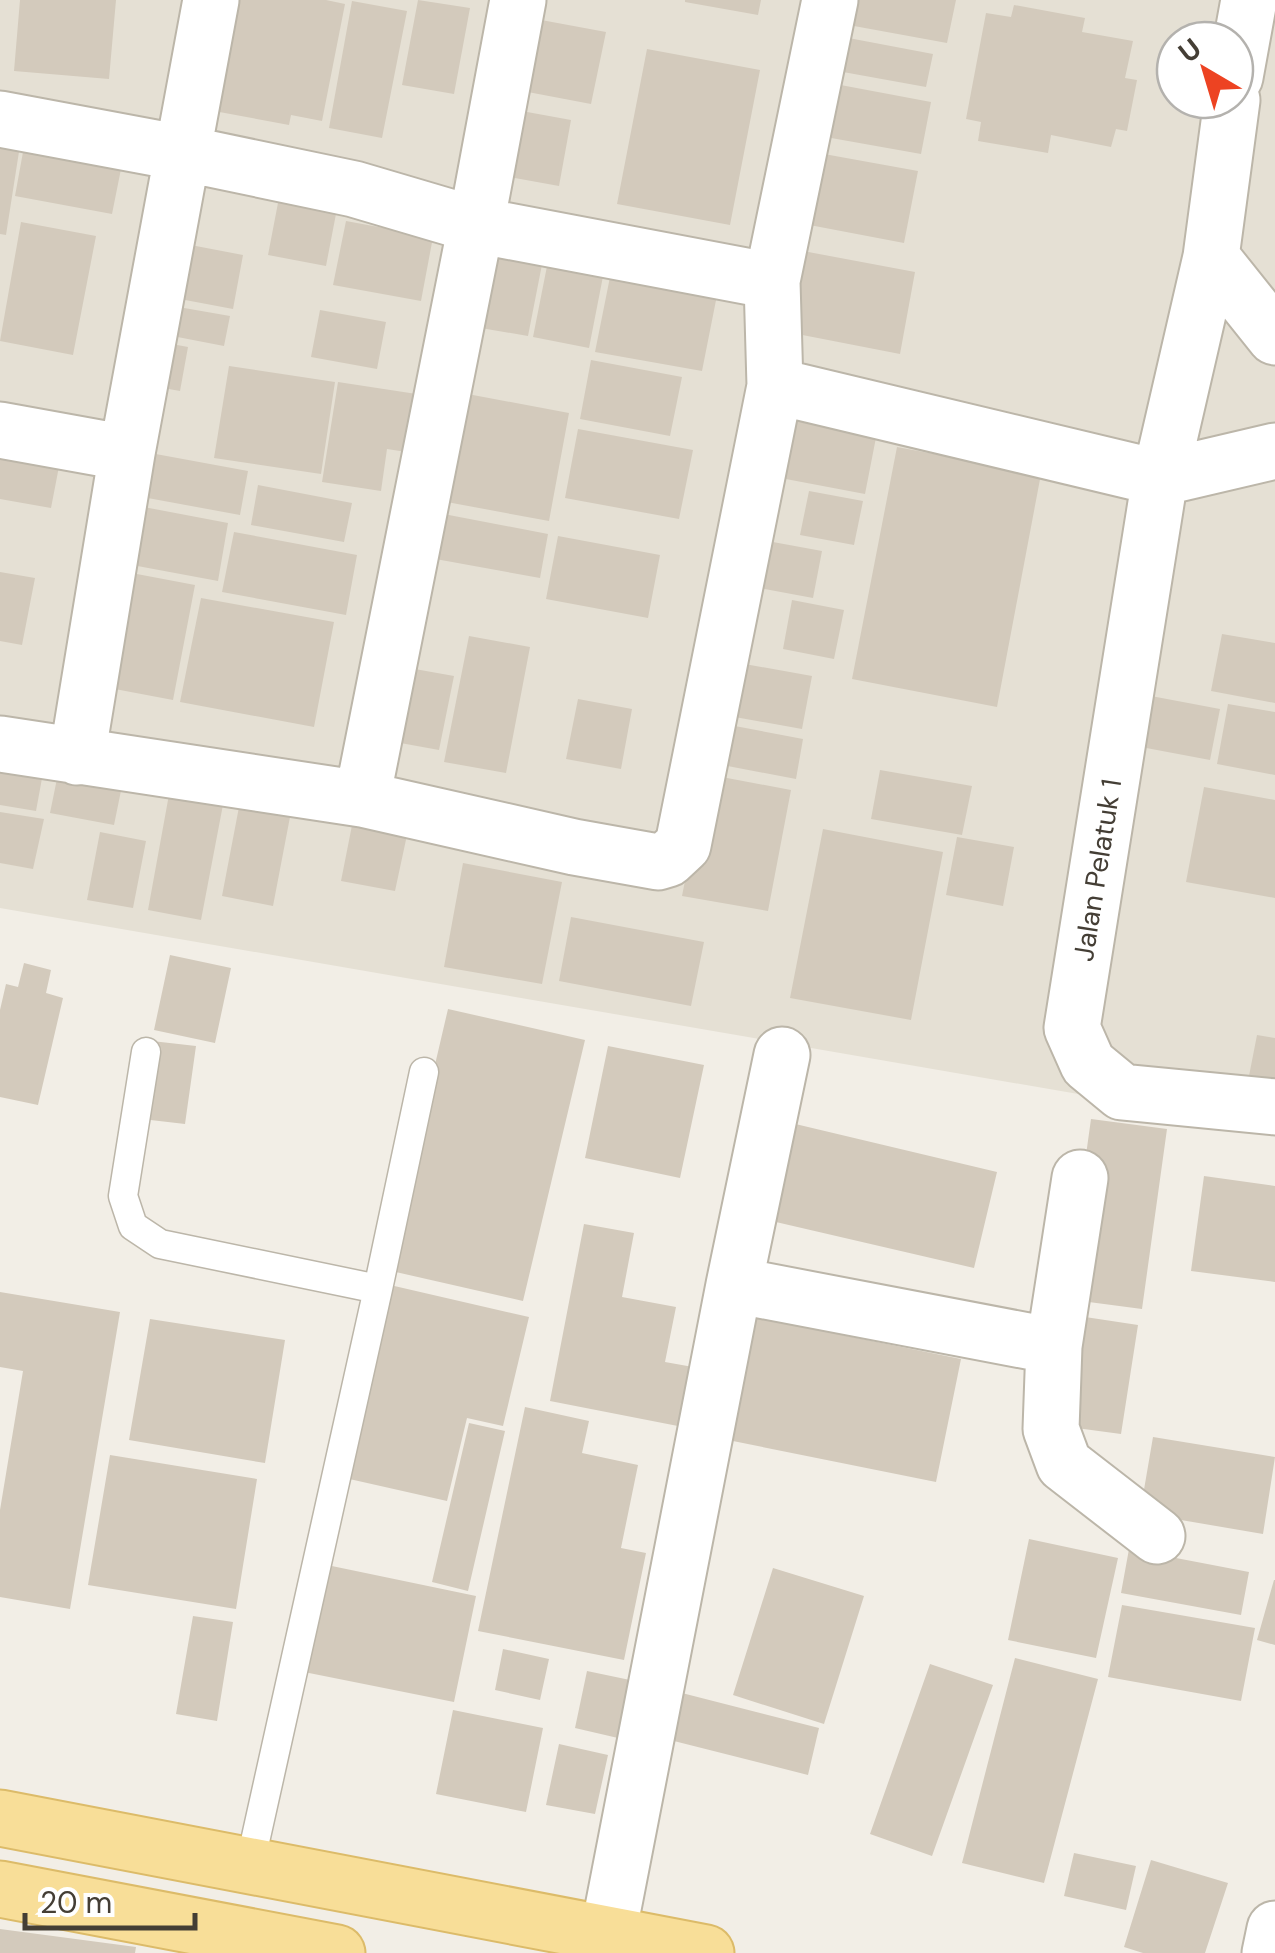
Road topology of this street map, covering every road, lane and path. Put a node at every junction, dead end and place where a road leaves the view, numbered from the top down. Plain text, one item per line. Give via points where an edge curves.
1 (211, 0) edge
2 (518, 0) edge
3 (830, 0) edge
4 (0, 119) edge
5 (1229, 120) edge
6 (182, 153) junction
7 (476, 225) junction
8 (1210, 257) junction
9 (772, 282) junction
10 (1275, 336) edge
11 (775, 386) junction
12 (0, 430) edge
13 (1275, 451) edge
14 (127, 453) junction
15 (1160, 478) junction
16 (0, 744) edge
17 (78, 758) junction
18 (362, 799) junction
19 (146, 1052) dead end
20 (782, 1055) dead end
21 (424, 1072) dead end
22 (1275, 1107) edge
23 (1080, 1178) dead end
24 (734, 1286) junction
25 (378, 1289) junction
26 (1054, 1346) junction
27 (1157, 1536) dead end
28 (0, 1818) edge
29 (276, 1869) junction
30 (0, 1889) edge
31 (1275, 1929) edge
32 (608, 1934) junction
33 (311, 1948) edge
34 (706, 1953) edge
35 (1270, 1953) edge

1 - 6 street
2 - 7 street
3 - 9 street
4 - 6 street
5 - 8 street, Jalan Pelatuk 1
6 - 7 street via 354,189
6 - 14 street
7 - 9 street
7 - 18 street
8 - 10 street
8 - 15 street, Jalan Pelatuk 1
9 - 11 street
11 - 15 street
11 - 18 street via 682,845 673,855 658,862 574,847
12 - 14 street
13 - 15 street
14 - 17 street
15 - 22 street, Jalan Pelatuk 1 via 1072,1028 1088,1064 1122,1092
16 - 17 street
17 - 18 street
19 - 25 lane via 124,1196 133,1226 160,1244
20 - 24 street
21 - 25 lane
23 - 26 street
24 - 26 street
24 - 32 street
25 - 29 lane
26 - 27 street via 1051,1429 1064,1464
28 - 29 main road
29 - 32 main road
29 - 33 main road
30 - 33 main road
31 - 35 street
32 - 34 main road

